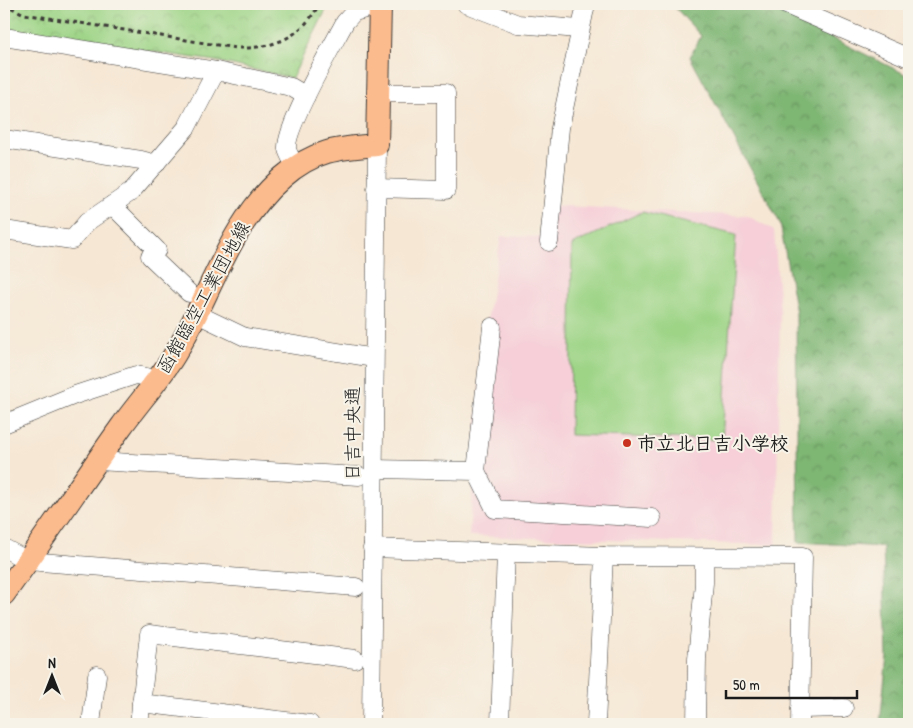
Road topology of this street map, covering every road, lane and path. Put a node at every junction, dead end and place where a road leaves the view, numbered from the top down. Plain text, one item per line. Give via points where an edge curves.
1 (4, 4) edge
2 (319, 4) edge
3 (466, 4) edge
4 (586, 4) edge
5 (784, 4) edge
6 (380, 5) edge
7 (580, 29) junction
8 (4, 37) edge
9 (909, 58) edge
10 (216, 70) junction
11 (378, 94) junction
12 (306, 96) junction
13 (4, 139) edge
14 (377, 145) junction
15 (156, 164) junction
16 (295, 166) junction
17 (376, 188) junction
18 (112, 205) junction
19 (4, 230) edge
20 (549, 242) dead end
21 (193, 304) junction
22 (492, 327) dead end
23 (374, 358) junction
24 (157, 379) junction
25 (4, 424) edge
26 (98, 461) junction
27 (476, 471) junction
28 (366, 472) junction
29 (652, 518) dead end
30 (4, 548) edge
31 (372, 548) junction
32 (506, 552) junction
33 (604, 556) junction
34 (704, 558) junction
35 (28, 561) junction
36 (356, 587) dead end
37 (4, 594) edge
38 (355, 659) dead end
39 (97, 675) dead end
40 (141, 703) junction
41 (844, 708) dead end
42 (800, 717) edge
43 (91, 724) edge
44 (139, 724) edge
45 (310, 724) edge
46 (371, 724) edge
47 (500, 724) edge
48 (596, 724) edge
49 (696, 724) edge

1 - 2 path via 24,14 236,48 263,48 283,41 314,14
3 - 7 street via 518,24
4 - 7 street
5 - 9 street
6 - 11 main road
6 - 12 street via 354,12 345,22
7 - 20 street via 560,128
8 - 10 street
10 - 12 street via 290,86
10 - 15 street via 188,127
11 - 14 main road
11 - 17 street via 446,93 446,190
12 - 16 street via 288,135 287,150
13 - 15 street
14 - 16 main road, 函館臨空工業団地線 via 338,148
14 - 17 street, 日吉中央通
15 - 18 street via 130,192
16 - 21 main road, 函館臨空工業団地線 via 265,193
17 - 23 street, 日吉中央通
18 - 19 street via 87,222 72,240
18 - 21 street via 157,250 150,256
21 - 23 street via 245,337
21 - 24 main road, 函館臨空工業団地線 via 175,355
22 - 27 street
23 - 28 street, 日吉中央通
24 - 25 street via 136,375
24 - 26 main road, 函館臨空工業団地線
26 - 28 street
26 - 35 main road, 函館臨空工業団地線
27 - 28 street
27 - 29 street via 495,509
28 - 31 street, 日吉中央通
30 - 35 street
31 - 32 street
31 - 46 street, 日吉中央通
32 - 33 street
32 - 47 street
33 - 34 street
33 - 48 street
34 - 42 street via 803,558
34 - 49 street
35 - 36 street
35 - 37 main road, 函館臨空工業団地線
38 - 40 street via 149,634
39 - 43 street
40 - 44 street
40 - 45 street
41 - 42 street

